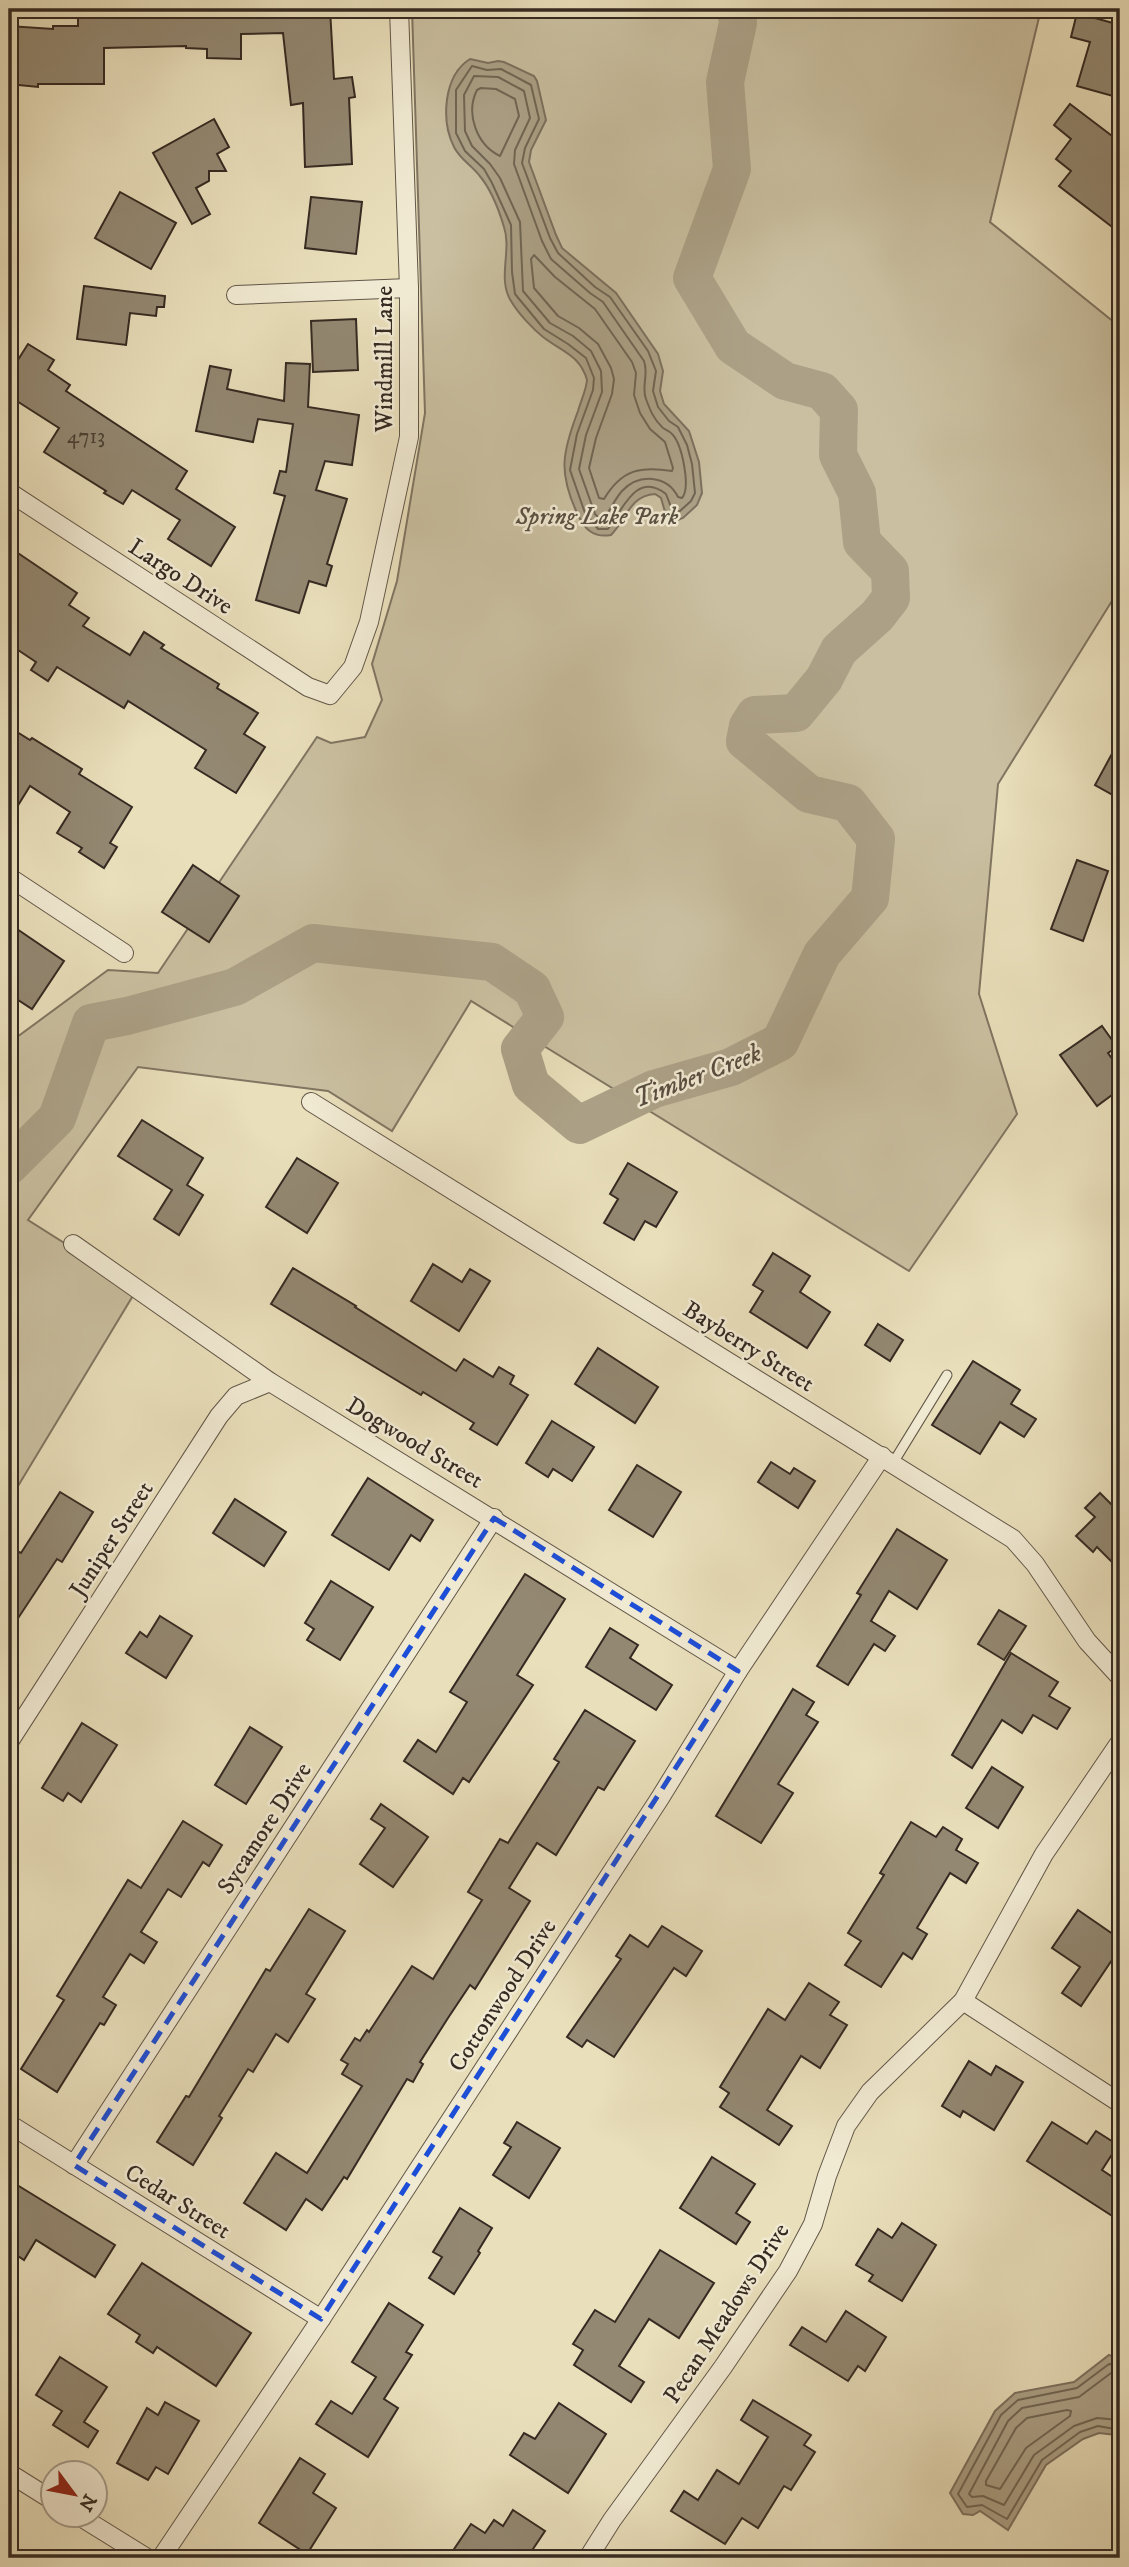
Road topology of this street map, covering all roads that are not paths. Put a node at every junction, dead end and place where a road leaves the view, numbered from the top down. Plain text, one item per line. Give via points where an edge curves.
1 (399, 9) edge
2 (409, 288) junction
3 (236, 295) dead end
4 (9, 492) edge
5 (330, 695) joint
6 (9, 877) edge
7 (124, 953) dead end
8 (311, 1102) dead end
9 (73, 1244) dead end
10 (947, 1376) dead end
11 (270, 1382) junction
12 (887, 1460) junction
13 (494, 1518) junction
14 (738, 1671) junction
15 (1120, 1677) edge
16 (9, 1742) edge
17 (1120, 1742) edge
18 (963, 2001) junction
19 (1120, 2103) edge
20 (9, 2124) edge
21 (74, 2165) junction
22 (321, 2319) junction
23 (9, 2473) edge
24 (38, 2491) edge
25 (97, 2528) edge
26 (147, 2558) edge
27 (161, 2558) edge
28 (588, 2558) edge

1 - 2 street, Windmill Lane
2 - 3 street
2 - 5 street, Windmill Lane via 409,436 369,622 353,667
4 - 5 street, Largo Drive via 273,666
6 - 7 street
8 - 12 street, Bayberry Street
9 - 11 street, Dogwood Street
10 - 12 lane
11 - 13 street, Dogwood Street
11 - 16 street, Juniper Street via 236,1396 219,1416
12 - 14 street, Cottonwood Drive
12 - 15 street, Bayberry Street via 1013,1539 1087,1641
13 - 14 street, Dogwood Street
13 - 21 street, Sycamore Drive
14 - 22 street, Cottonwood Drive
17 - 18 street, Pecan Meadows Drive via 1044,1854
18 - 19 street
18 - 28 street, Pecan Meadows Drive via 870,2092 846,2126 813,2224 788,2271
20 - 21 street, Cedar Street
21 - 22 street, Cedar Street
22 - 27 street, Cottonwood Drive
23 - 24 street
25 - 26 street

